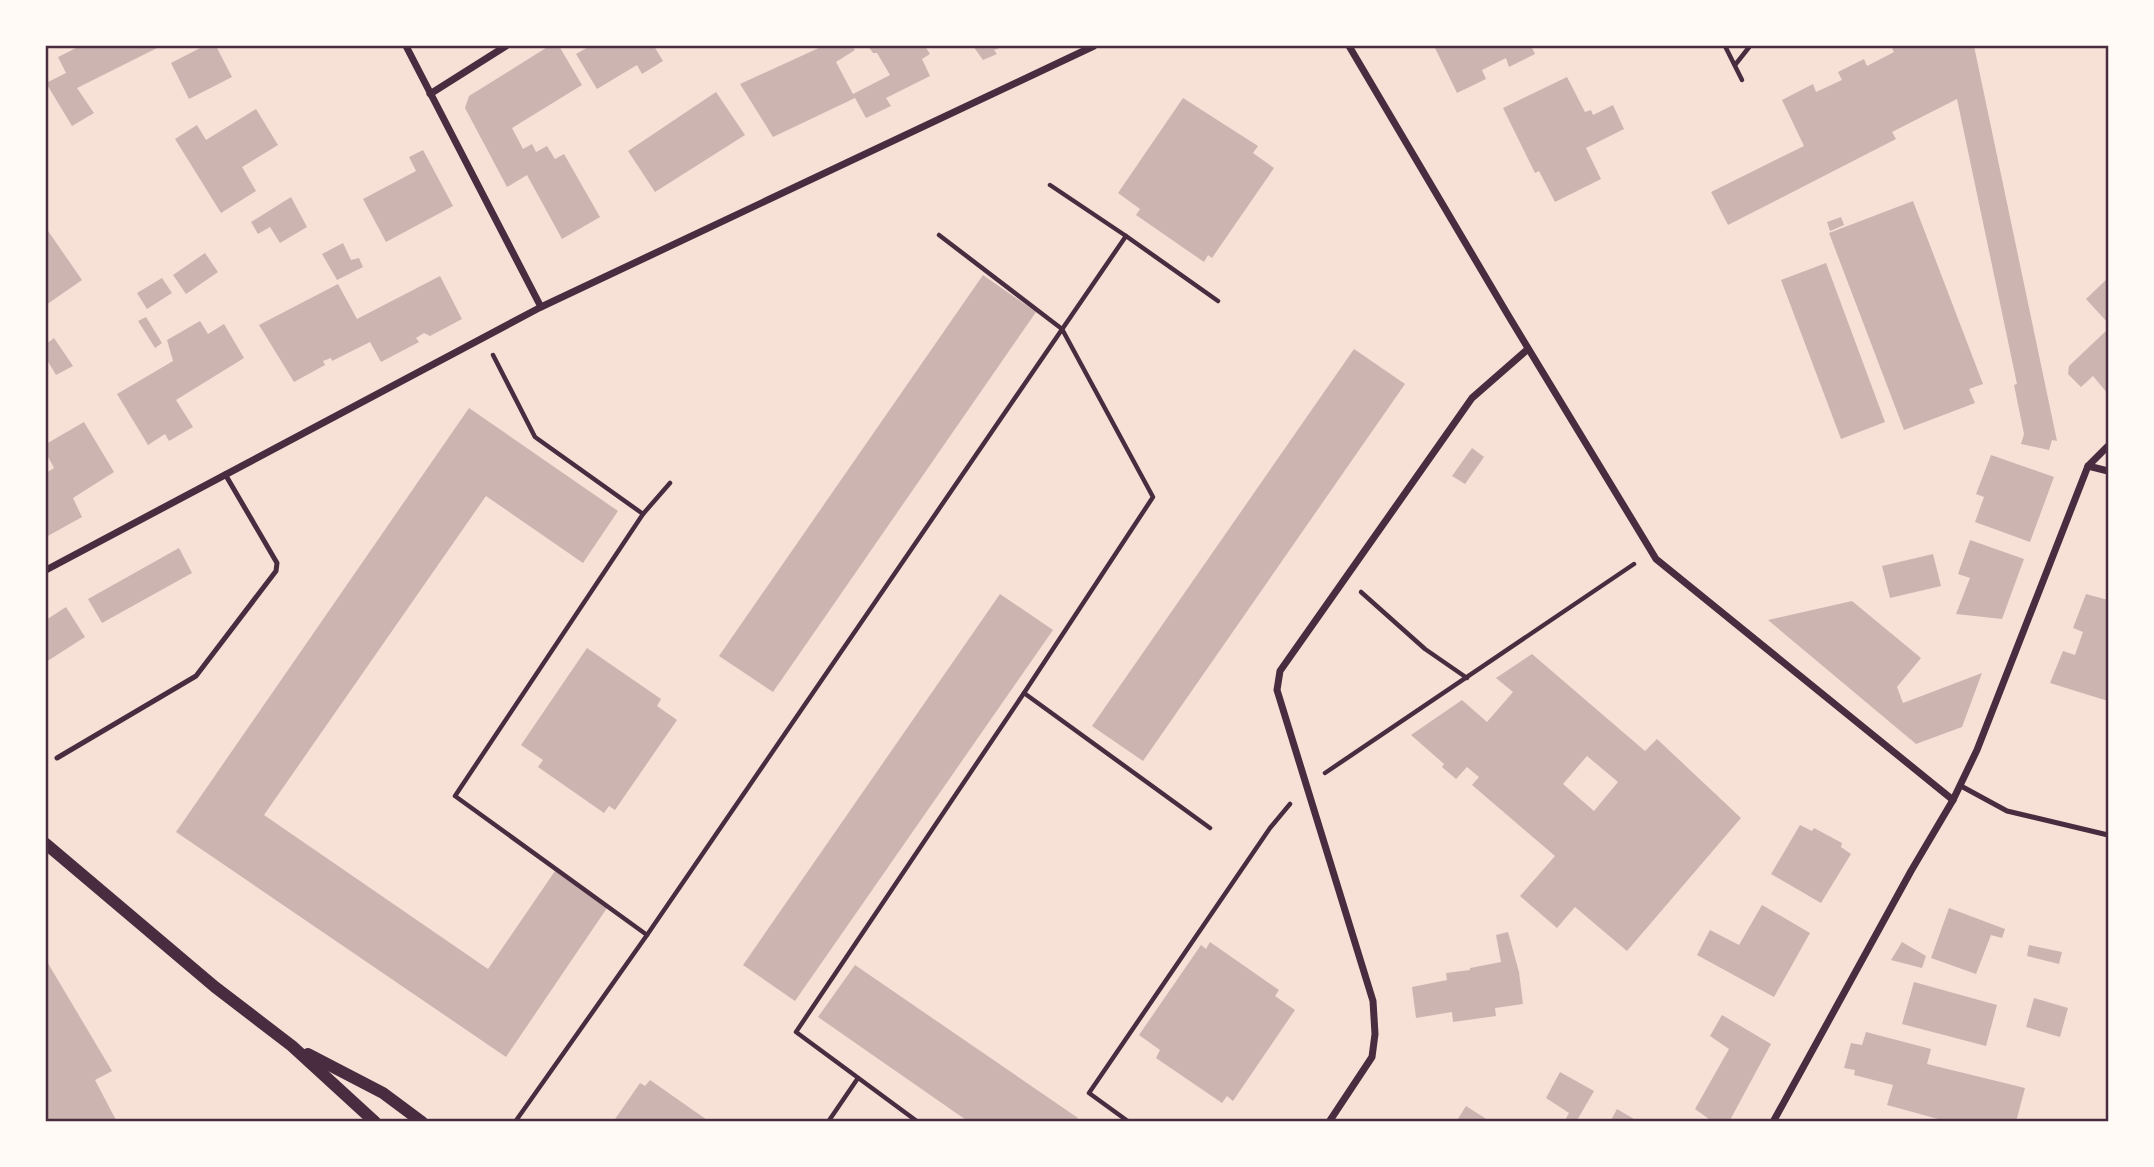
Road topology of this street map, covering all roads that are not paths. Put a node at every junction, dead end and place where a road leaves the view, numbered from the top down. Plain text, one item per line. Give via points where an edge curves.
1 (406, 46) edge
2 (506, 46) edge
3 (1094, 46) edge
4 (1349, 46) edge
5 (430, 94) junction
6 (541, 307) junction
7 (1528, 349) junction
8 (2109, 446) edge
9 (2088, 466) junction
10 (2109, 471) edge
11 (225, 474) junction
12 (46, 570) edge
13 (57, 758) dead end
14 (1961, 786) junction
15 (1953, 800) junction
16 (2109, 835) edge
17 (46, 844) edge
18 (292, 1046) junction
19 (375, 1122) edge
20 (422, 1122) edge
21 (1329, 1122) edge
22 (1773, 1122) edge

1 - 5 street
2 - 5 street
3 - 6 street
4 - 7 street
5 - 6 street
6 - 11 street
7 - 15 street via 1656,559
7 - 21 street via 1472,398 1280,671 1277,690 1373,1001 1371,1057
8 - 9 street
9 - 10 street
9 - 14 street
11 - 12 street
11 - 13 lane via 276,563 276,571 196,676
14 - 15 street
14 - 16 lane via 2007,811
15 - 22 street
17 - 18 street
18 - 19 street
18 - 20 street via 383,1093

